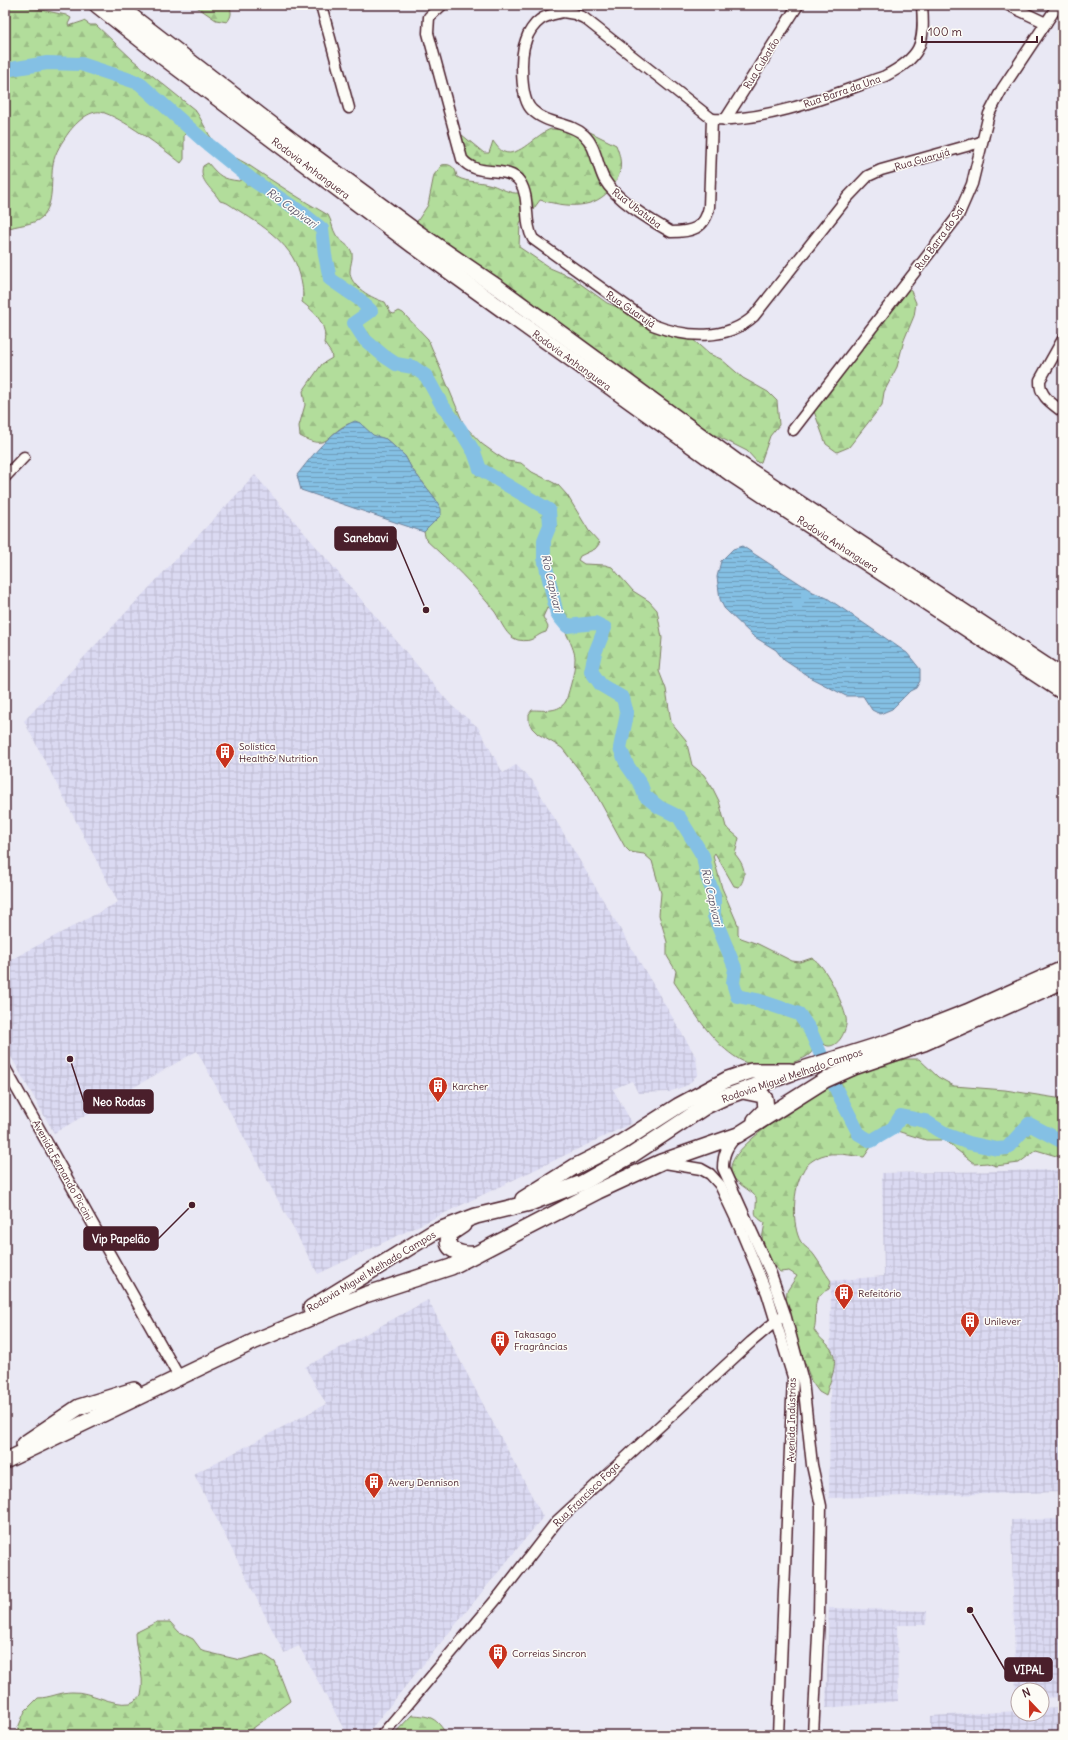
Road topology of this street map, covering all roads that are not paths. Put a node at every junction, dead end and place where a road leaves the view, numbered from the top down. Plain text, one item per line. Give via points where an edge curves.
1 (97, 5) edge
2 (117, 5) edge
3 (321, 5) edge
4 (442, 5) edge
5 (798, 5) edge
6 (922, 5) edge
7 (1008, 5) edge
8 (1058, 5) edge
9 (1046, 23) junction
10 (349, 108) dead end
11 (712, 119) junction
12 (725, 120) junction
13 (982, 142) junction
14 (1063, 339) edge
15 (1063, 412) edge
16 (793, 430) dead end
17 (24, 458) dead end
18 (5, 477) edge
19 (1020, 656) junction
20 (1063, 673) edge
21 (1063, 677) edge
22 (1063, 692) edge
23 (1063, 700) edge
24 (1063, 963) edge
25 (1063, 969) edge
26 (1063, 981) edge
27 (1063, 985) edge
28 (1024, 993) junction
29 (851, 1061) junction
30 (5, 1068) edge
31 (802, 1070) junction
32 (742, 1091) junction
33 (738, 1135) junction
34 (661, 1162) junction
35 (506, 1210) junction
36 (476, 1216) junction
37 (477, 1254) junction
38 (781, 1317) junction
39 (255, 1341) junction
40 (179, 1377) junction
41 (5, 1460) edge
42 (382, 1735) edge
43 (778, 1735) edge
44 (812, 1735) edge

1 - 19 highway, Rodovia Anhanguera via 414,246 680,438 730,473
2 - 19 highway, Rodovia Anhanguera via 293,141 418,233 507,293 738,463
3 - 10 street
4 - 13 street, Rua Guarujá via 429,17 428,32 462,159 466,165 474,169 515,176 523,189 528,230 533,239 654,325 670,332 688,335 724,333 746,323 847,198 868,176 881,170
5 - 12 street, Rua Cubatão
6 - 12 street, Rua Barra da Una via 923,33 920,45 912,59 899,68 885,76 801,105
7 - 9 street
8 - 9 street, Rua Barra do Saí
9 - 13 street, Rua Barra do Saí via 1002,89 989,114
11 - 11 street, Rua Ubatuba via 584,18 575,14 562,12 540,20 525,40 522,83 526,102 532,110 544,119 584,135 591,143 609,187 671,232 697,228 707,217
11 - 12 street, Rua Barra da Una
13 - 16 street, Rua Barra do Saí via 972,184 958,216
14 - 15 street via 1040,380 1042,394 1046,400
17 - 18 street
19 - 20 highway
19 - 21 highway, Rodovia Anhanguera
19 - 22 highway, Rodovia Anhanguera
19 - 23 highway
24 - 28 highway
25 - 28 highway, Rodovia Miguel Melhado Campos
26 - 28 highway, Rodovia Miguel Melhado Campos
27 - 28 highway
28 - 29 highway, Rodovia Miguel Melhado Campos via 924,1042
29 - 31 highway, Rodovia Miguel Melhado Campos
29 - 33 highway, Rodovia Miguel Melhado Campos
30 - 40 street, Avenida Fernando Piccini
31 - 32 highway, Rodovia Miguel Melhado Campos
31 - 35 highway via 750,1071 728,1079 678,1106 614,1147 574,1167
32 - 33 highway via 762,1094 766,1106 764,1112
32 - 35 highway, Rodovia Miguel Melhado Campos via 706,1106 632,1155 582,1183
33 - 34 highway, Rodovia Miguel Melhado Campos
33 - 38 street, Avenida Indústrias via 726,1149 723,1168 771,1274
34 - 37 highway, Rodovia Miguel Melhado Campos via 598,1191
34 - 38 street, Avenida Indústrias via 701,1169 716,1179
35 - 36 highway, Rodovia Miguel Melhado Campos
36 - 37 highway via 451,1233 448,1239 451,1248 459,1254
36 - 39 highway, Rodovia Miguel Melhado Campos via 417,1241
37 - 39 highway, Rodovia Miguel Melhado Campos via 451,1267 337,1305
38 - 42 street, Rua Francisco Foga via 677,1409 557,1521 499,1596
38 - 43 street, Avenida Indústrias via 793,1377
38 - 44 street, Avenida Indústrias via 803,1381 814,1478 821,1506 819,1615
39 - 40 highway, Rodovia Miguel Melhado Campos
40 - 41 highway, Rodovia Miguel Melhado Campos

